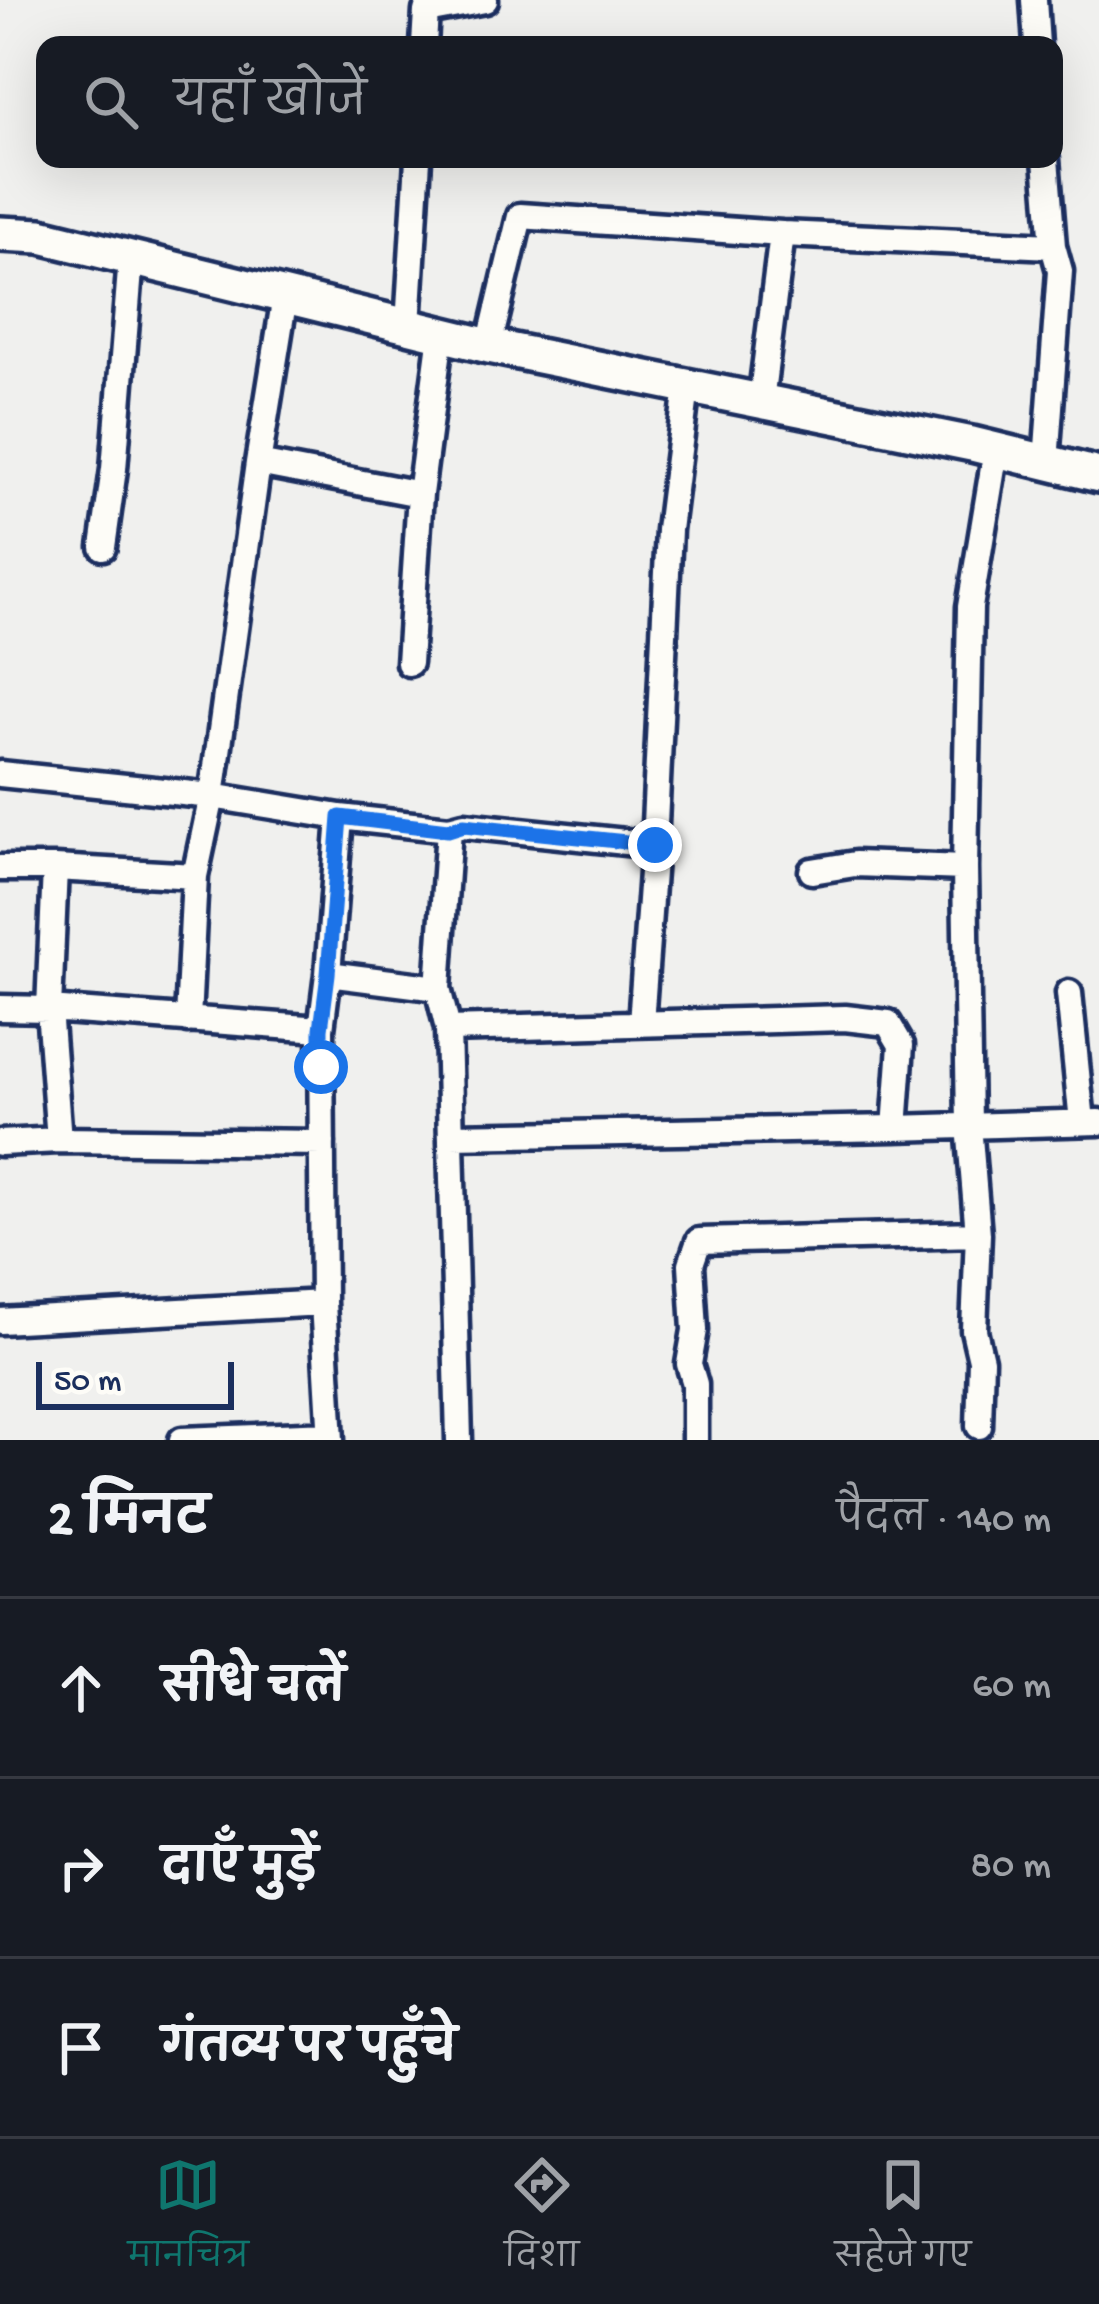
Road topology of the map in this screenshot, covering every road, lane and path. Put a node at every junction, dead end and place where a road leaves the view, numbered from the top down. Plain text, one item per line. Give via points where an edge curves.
1 (485, 0) edge
2 (1034, 0) edge
3 (425, 36) edge
4 (1036, 36) edge
5 (417, 168) edge
6 (1047, 168) edge
7 (782, 233) junction
8 (0, 234) edge
9 (1053, 246) junction
10 (131, 258) junction
11 (285, 296) junction
12 (408, 326) junction
13 (441, 334) junction
14 (489, 346) junction
15 (687, 387) junction
16 (760, 401) junction
17 (995, 450) junction
18 (1046, 462) junction
19 (258, 463) junction
20 (1099, 475) edge
21 (420, 494) junction
22 (103, 547) dead end
23 (410, 663) dead end
24 (0, 774) edge
25 (212, 796) junction
26 (340, 817) junction
27 (448, 830) junction
28 (655, 845) junction
29 (0, 868) edge
30 (55, 868) junction
31 (964, 868) junction
32 (812, 871) dead end
33 (195, 876) junction
34 (328, 974) junction
35 (438, 988) junction
36 (1070, 993) dead end
37 (0, 1009) edge
38 (49, 1009) junction
39 (188, 1020) junction
40 (641, 1023) junction
41 (321, 1029) junction
42 (448, 1029) junction
43 (1090, 1122) edge
44 (969, 1125) junction
45 (895, 1128) junction
46 (451, 1136) junction
47 (59, 1140) junction
48 (0, 1143) edge
49 (322, 1143) junction
50 (978, 1234) junction
51 (322, 1304) junction
52 (0, 1321) edge
53 (979, 1426) dead end
54 (330, 1437) edge
55 (182, 1440) edge
56 (459, 1440) edge
57 (695, 1440) edge

1 - 3 street via 426,10
2 - 4 street
5 - 12 street
6 - 9 street
7 - 9 street
7 - 14 street via 520,216
7 - 16 street
8 - 10 street
9 - 18 street via 1060,271
10 - 11 street
10 - 22 street
11 - 12 street
11 - 19 street
12 - 13 street
13 - 14 street
13 - 21 street
14 - 15 street
15 - 16 street
15 - 28 street via 669,530
16 - 17 street
17 - 18 street
17 - 31 street via 970,607
18 - 20 street
19 - 21 street
19 - 25 street
21 - 23 street
24 - 25 street
25 - 26 street
25 - 33 street
26 - 27 street
26 - 34 street
27 - 28 street via 464,825
27 - 35 street
28 - 40 street
29 - 30 street
30 - 33 street
30 - 38 street
31 - 32 street via 855,864
31 - 44 street
33 - 39 street
34 - 35 street
34 - 41 street
35 - 42 street
36 - 43 street
37 - 38 street
38 - 39 street
38 - 47 street
39 - 41 street
40 - 42 street
40 - 45 street via 888,1023 901,1045
41 - 49 street
42 - 46 street
43 - 44 street
44 - 45 street
44 - 50 street
45 - 46 street
46 - 56 street
47 - 48 street
47 - 49 street
49 - 51 street
50 - 53 street
50 - 57 street via 699,1241 688,1364
51 - 52 street
51 - 54 street
54 - 55 street

